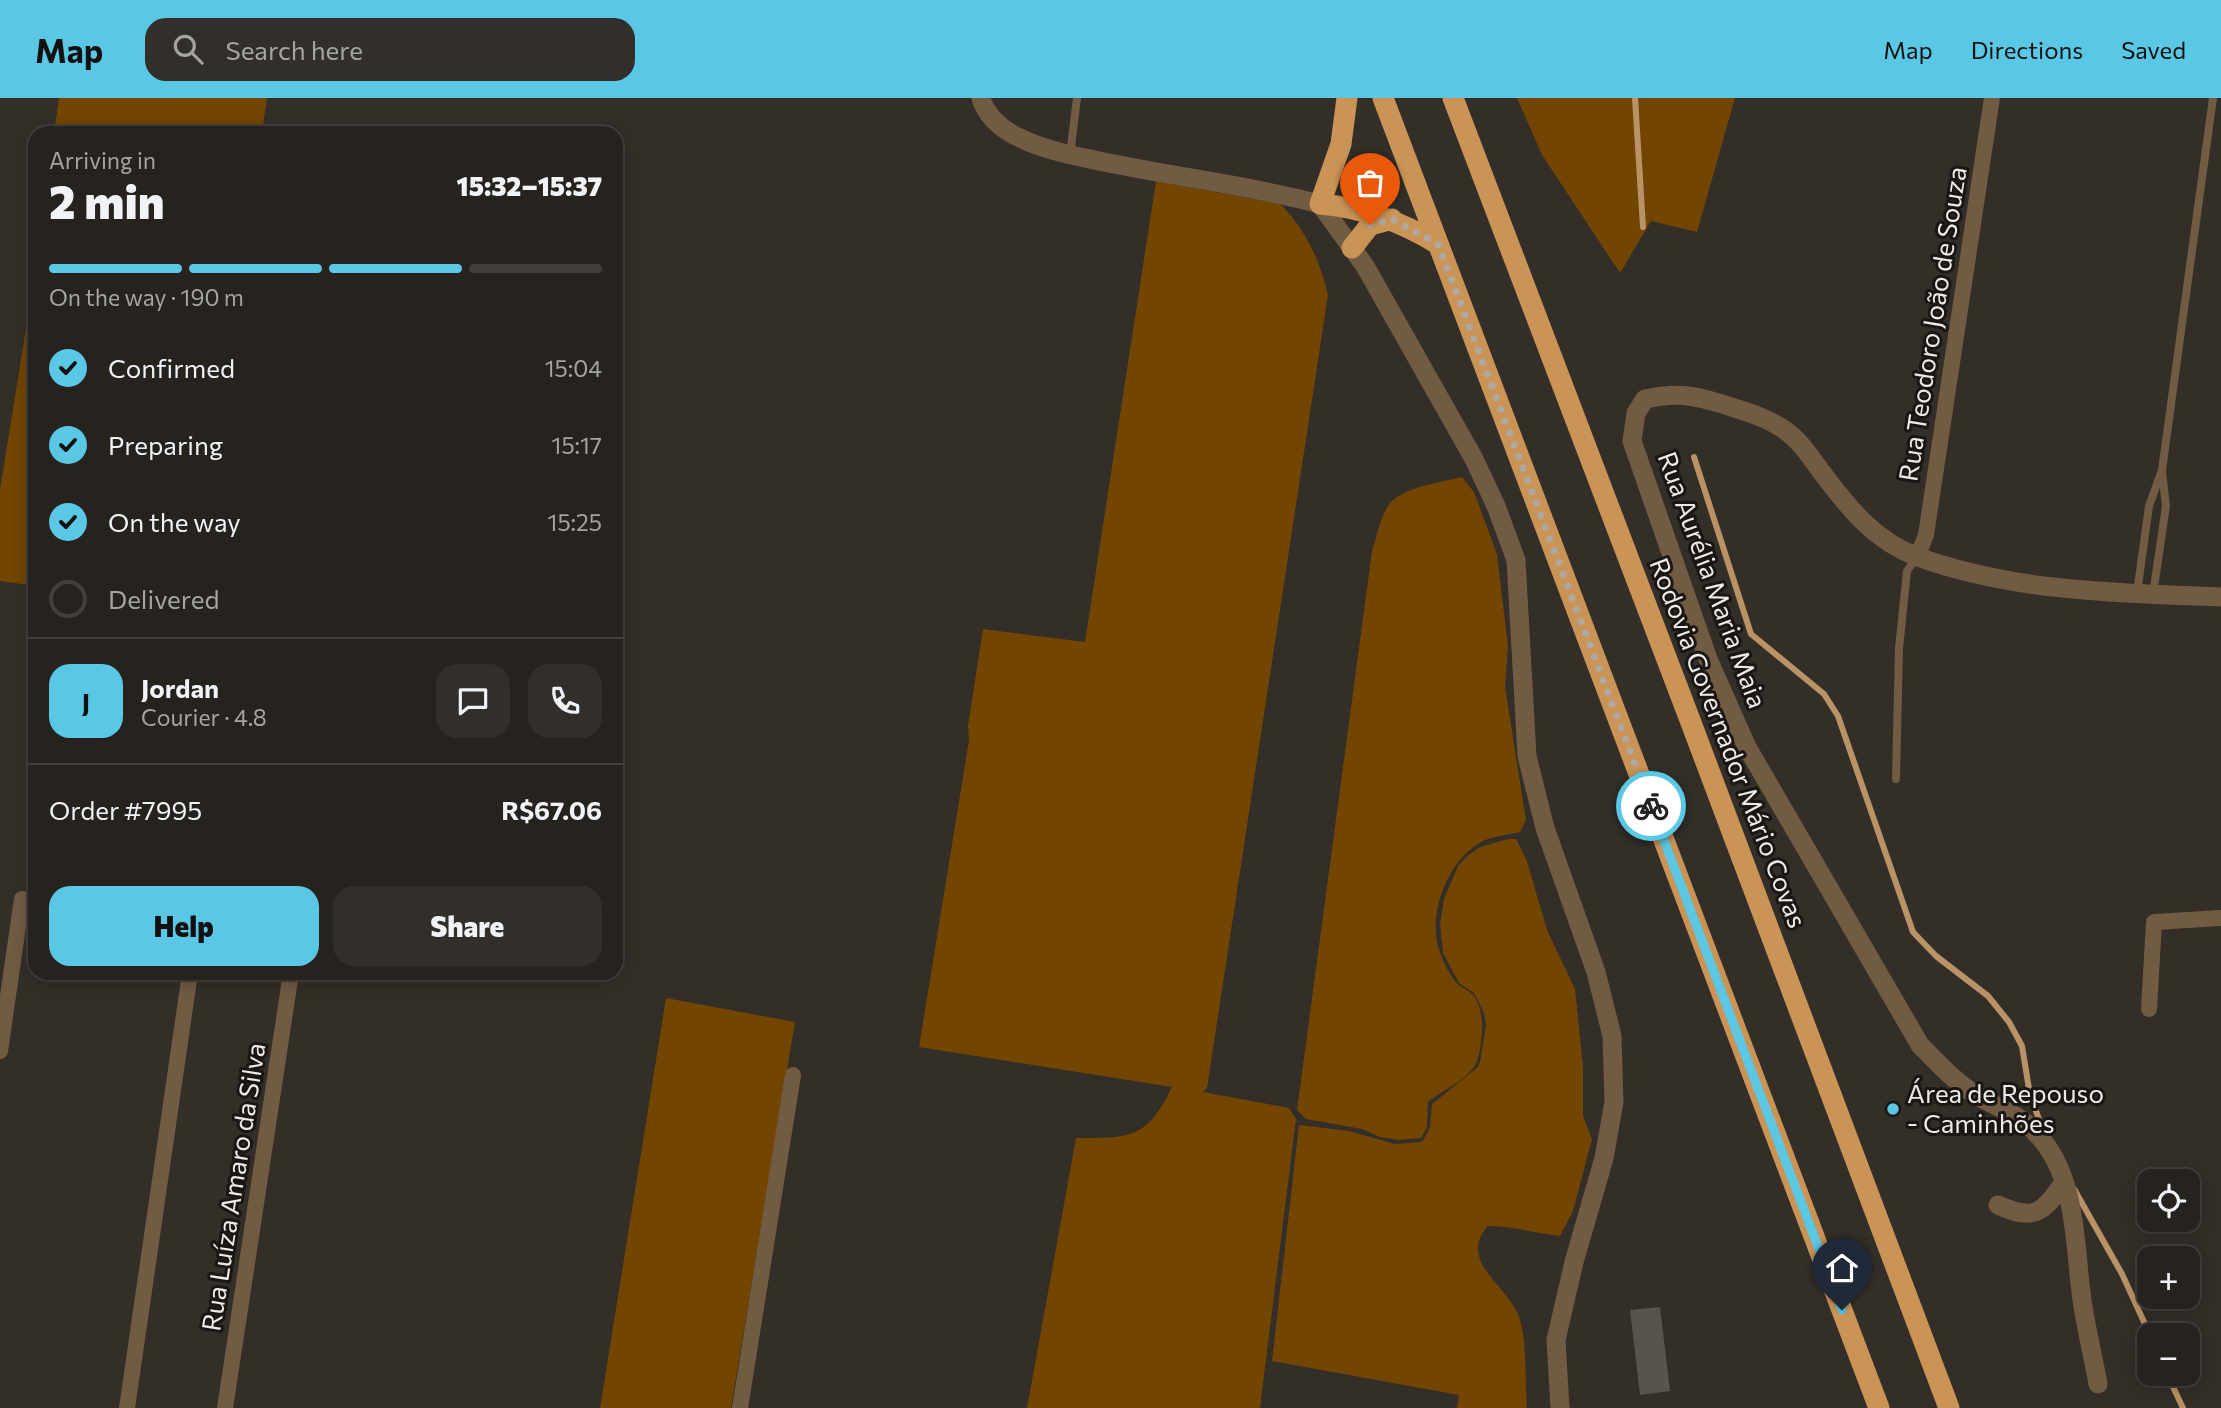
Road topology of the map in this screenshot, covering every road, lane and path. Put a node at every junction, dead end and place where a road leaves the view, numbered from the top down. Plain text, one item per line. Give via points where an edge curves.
1 (981, 98) edge
2 (1077, 98) edge
3 (1347, 98) edge
4 (1383, 98) edge
5 (1452, 98) edge
6 (1992, 98) edge
7 (2213, 98) edge
8 (1070, 155) junction
9 (1320, 204) junction
10 (1392, 219) junction
11 (1438, 244) junction
12 (1352, 248) junction
13 (2162, 470) junction
14 (1917, 556) junction
15 (2145, 594) junction
16 (2221, 597) edge
17 (1896, 779) dead end
18 (28, 900) edge
19 (2221, 918) edge
20 (189, 980) edge
21 (290, 980) edge
22 (2149, 1009) dead end
23 (0, 1051) edge
24 (793, 1074) dead end
25 (2064, 1182) junction
26 (1997, 1205) dead end
27 (2098, 1384) dead end
28 (127, 1408) edge
29 (225, 1408) edge
30 (740, 1408) edge
31 (1560, 1408) edge
32 (1879, 1408) edge
33 (1949, 1408) edge

1 - 8 street via 990,116 1008,132
2 - 8 lane
3 - 9 highway via 1341,144
4 - 11 highway
5 - 33 highway, Rodovia Governador Mário Covas
6 - 14 street, Rua Teodoro João de Souza via 1926,535
7 - 13 lane
8 - 9 street
9 - 10 highway
9 - 12 street
10 - 11 highway
10 - 12 highway via 1370,225
11 - 32 highway
12 - 31 street via 1474,459 1516,560 1527,756 1545,828 1596,972 1612,1036 1614,1102 1604,1158 1556,1340
13 - 15 lane via 2149,506
13 - 15 lane via 2166,506
14 - 15 street, Rua Aurélia Maria Maia via 2017,583
14 - 17 lane via 1907,571 1899,648
14 - 25 street, Rua Aurélia Maria Maia via 1878,536 1861,521 1802,446 1764,418 1692,395 1670,393 1645,399 1636,413 1632,441 1646,487 1709,659 1747,747 1920,1045 1950,1075 2031,1127 2049,1150
15 - 16 street, Rua Aurélia Maria Maia
18 - 23 street via 23,899
19 - 22 street via 2154,922
20 - 28 street
21 - 29 street, Rua Luíza Amaro da Silva
24 - 30 street
25 - 26 street via 2053,1200 2035,1213 2017,1214
25 - 27 street, Rua Aurélia Maria Maia

